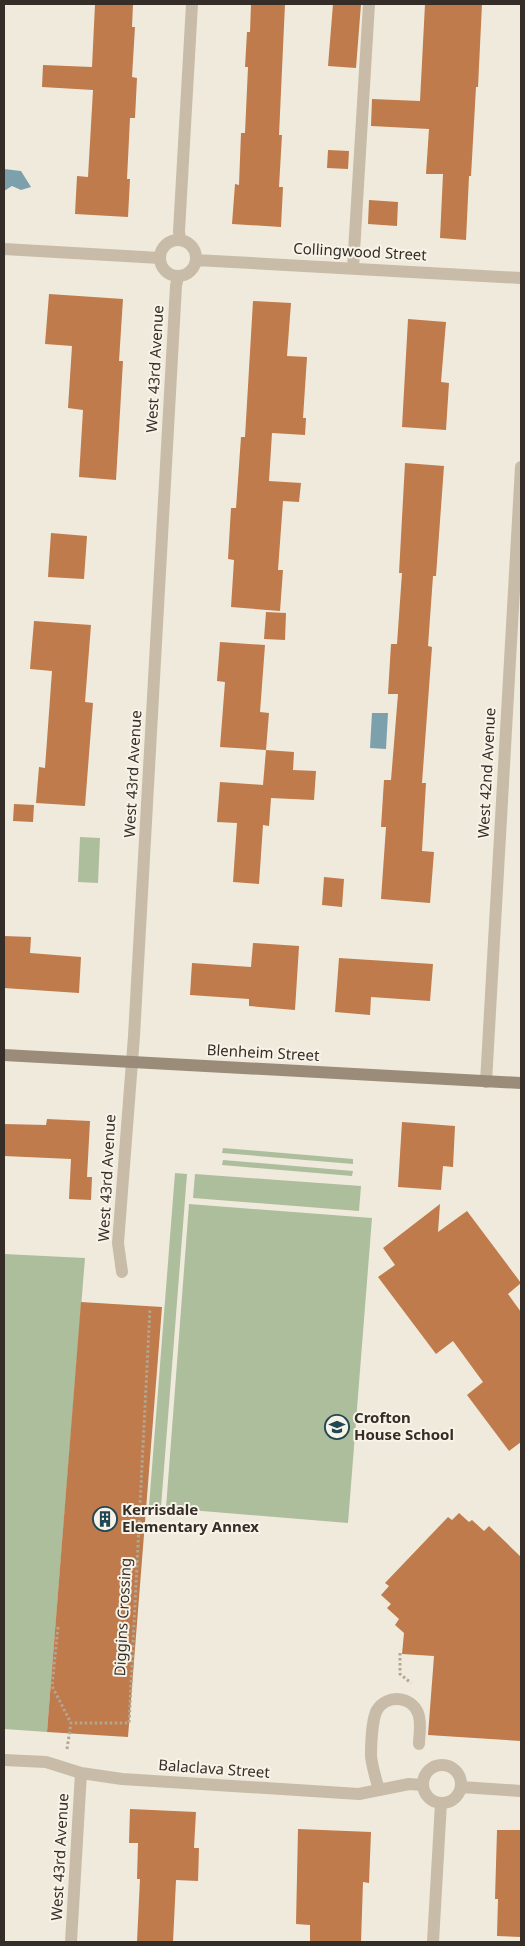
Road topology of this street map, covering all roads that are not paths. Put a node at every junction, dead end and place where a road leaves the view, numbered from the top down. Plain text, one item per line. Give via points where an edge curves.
1 (192, 4) edge
2 (369, 4) edge
3 (180, 240) junction
4 (4, 249) edge
5 (160, 258) junction
6 (196, 260) junction
7 (353, 268) junction
8 (178, 276) junction
9 (521, 278) edge
10 (521, 467) edge
11 (4, 1055) edge
12 (132, 1062) junction
13 (486, 1082) junction
14 (521, 1083) edge
15 (122, 1272) dead end
16 (419, 1744) dead end
17 (4, 1760) edge
18 (81, 1773) junction
19 (422, 1785) junction
20 (461, 1788) junction
21 (379, 1790) junction
22 (521, 1791) edge
23 (441, 1804) junction
24 (71, 1942) edge
25 (433, 1942) edge

1 - 3 street
2 - 7 street
3 - 5 street via 166,245
3 - 6 street via 192,247
4 - 5 street
5 - 8 street via 166,271
6 - 7 street, Collingwood Street
6 - 8 street via 190,272
7 - 9 street, Collingwood Street
8 - 12 street, West 43rd Avenue
10 - 13 street, West 42nd Avenue
11 - 12 street, Blenheim Street
12 - 13 street, Blenheim Street
12 - 15 street, West 43rd Avenue via 118,1243
13 - 14 street, Blenheim Street
16 - 21 street via 420,1723 415,1708 402,1699 392,1699 377,1710 371,1757
17 - 18 street, Balaclava Street via 46,1762
18 - 21 street, Balaclava Street via 122,1779 360,1794
18 - 24 street, West 43rd Avenue
19 - 20 street via 428,1770 444,1764 458,1772
19 - 21 street, Balaclava Street
19 - 23 street via 428,1798
20 - 22 street
20 - 23 street via 454,1799
23 - 25 street

